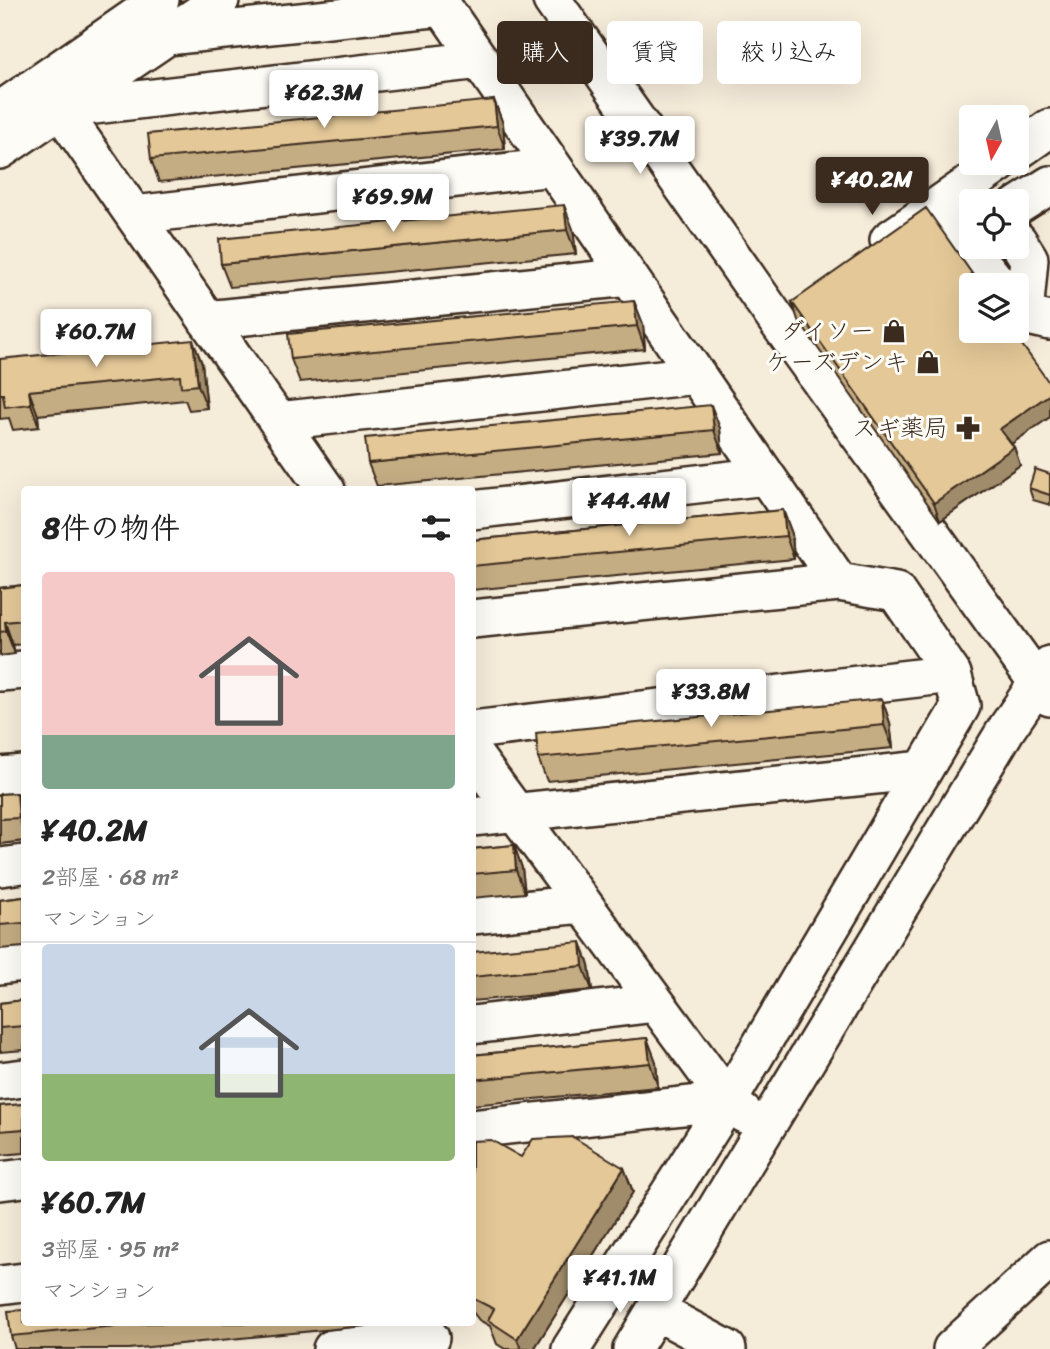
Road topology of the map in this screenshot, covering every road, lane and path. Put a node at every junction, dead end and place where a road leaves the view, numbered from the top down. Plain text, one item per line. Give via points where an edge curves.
1 (160, 0) edge
2 (220, 0) edge
3 (554, 1) edge
4 (440, 4) edge
5 (167, 36) junction
6 (480, 60) junction
7 (60, 109) junction
8 (0, 111) edge
9 (1050, 128) edge
10 (1029, 143) edge
11 (0, 150) edge
12 (554, 167) junction
13 (983, 175) edge
14 (1050, 185) edge
15 (1029, 198) edge
16 (936, 208) junction
17 (134, 215) junction
18 (867, 255) edge
19 (1024, 259) edge
20 (989, 273) edge
21 (629, 277) junction
22 (1030, 314) edge
23 (207, 320) junction
24 (696, 375) junction
25 (278, 421) junction
26 (766, 476) junction
27 (323, 486) edge
28 (476, 510) edge
29 (839, 583) junction
30 (476, 619) edge
31 (21, 670) edge
32 (0, 672) edge
33 (1046, 682) edge
34 (957, 690) junction
35 (1007, 728) junction
36 (476, 730) edge
37 (476, 758) edge
38 (923, 770) junction
39 (21, 774) edge
40 (0, 776) edge
41 (516, 813) junction
42 (476, 817) edge
43 (21, 864) edge
44 (0, 867) edge
45 (583, 904) junction
46 (476, 915) edge
47 (21, 962) edge
48 (0, 965) edge
49 (656, 1003) junction
50 (476, 1025) edge
51 (21, 1078) edge
52 (0, 1081) edge
53 (728, 1101) junction
54 (476, 1129) edge
55 (764, 1130) junction
56 (21, 1178) edge
57 (0, 1181) edge
58 (1050, 1259) edge
59 (21, 1282) edge
60 (0, 1284) edge
61 (656, 1311) junction
62 (430, 1337) edge
63 (332, 1349) edge
64 (571, 1349) edge
65 (632, 1349) edge
66 (727, 1349) edge
67 (952, 1349) edge

1 - 8 street
2 - 5 street
3 - 33 street via 788,311
4 - 5 street
4 - 6 street
5 - 7 street
6 - 7 street
6 - 12 street
7 - 11 street
7 - 17 street
9 - 10 street
12 - 17 street
12 - 21 street
13 - 16 street
14 - 15 street
16 - 18 street
16 - 20 street
17 - 23 street
19 - 22 street
21 - 23 street
21 - 24 street
23 - 25 street
24 - 25 street
24 - 26 street
25 - 27 street
26 - 28 street
26 - 29 street
29 - 30 street
29 - 34 street via 896,592
31 - 32 street
33 - 35 street
34 - 35 street
34 - 36 street
34 - 38 street
35 - 55 street
37 - 41 street
38 - 41 street
38 - 53 street
39 - 40 street
41 - 42 street
41 - 45 street
43 - 44 street
45 - 46 street
45 - 49 street
47 - 48 street
49 - 50 street
49 - 53 street
51 - 52 street
53 - 54 street
53 - 55 street
53 - 64 street
55 - 61 street
56 - 57 street
58 - 67 street
59 - 60 street
61 - 65 street
61 - 66 street
62 - 63 street

